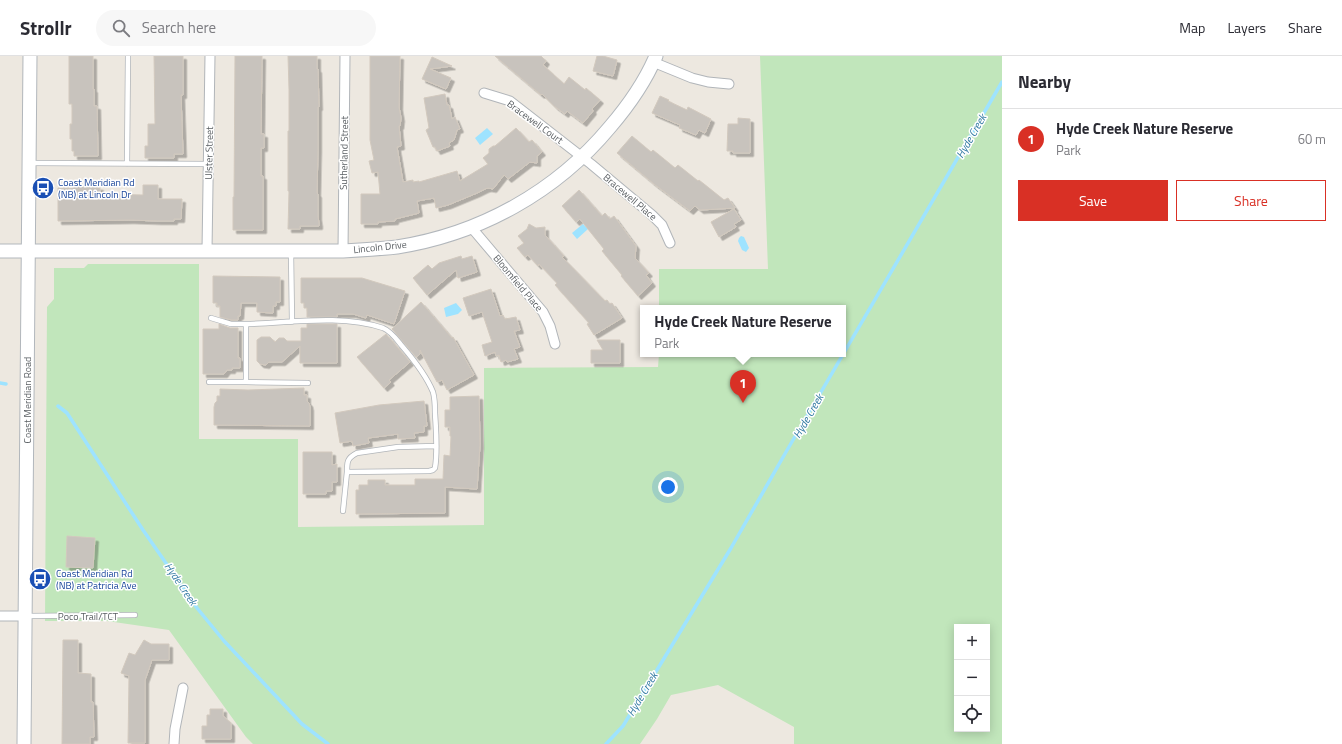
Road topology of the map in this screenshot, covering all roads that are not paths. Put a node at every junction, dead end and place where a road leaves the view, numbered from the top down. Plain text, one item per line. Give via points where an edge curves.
1 (30, 56) edge
2 (128, 56) edge
3 (210, 56) edge
4 (344, 56) edge
5 (655, 59) edge
6 (729, 84) dead end
7 (484, 93) dead end
8 (582, 157) junction
9 (29, 163) junction
10 (127, 164) junction
11 (209, 164) junction
12 (471, 227) junction
13 (670, 243) dead end
14 (0, 250) edge
15 (28, 250) junction
16 (207, 250) junction
17 (291, 251) junction
18 (343, 251) junction
19 (211, 318) dead end
20 (292, 322) junction
21 (246, 324) junction
22 (555, 344) dead end
23 (209, 382) dead end
24 (246, 382) junction
25 (308, 383) dead end
26 (436, 446) junction
27 (347, 472) junction
28 (343, 511) dead end
29 (0, 616) edge
30 (25, 616) junction
31 (135, 616) dead end
32 (183, 688) dead end
33 (24, 744) edge
34 (174, 744) edge

1 - 9 main road, Coast Meridian Road
2 - 10 lane
3 - 11 street, Ulster Street
4 - 18 street, Sutherland Street
5 - 6 street via 692,78
5 - 8 main road, Lincoln Drive via 637,91 617,118
7 - 8 street, Bracewell Court via 510,101
8 - 12 main road, Lincoln Drive via 516,207
8 - 13 street, Bracewell Place via 652,215 662,225
9 - 10 lane
9 - 15 main road, Coast Meridian Road
10 - 11 lane
11 - 16 street, Ulster Street
12 - 18 main road, Lincoln Drive via 442,237 397,247
12 - 22 street, Bloomfield Place via 543,312
14 - 15 main road, Lincoln Drive
15 - 16 main road, Lincoln Drive
15 - 30 main road, Coast Meridian Road
16 - 17 main road, Lincoln Drive
17 - 18 main road, Lincoln Drive
17 - 20 lane
19 - 21 lane via 231,324
20 - 21 lane
20 - 26 lane via 344,321 383,328 389,332 420,369 433,394
21 - 24 lane
23 - 24 lane
24 - 25 lane
26 - 27 lane via 398,447 357,453 348,460
26 - 27 lane via 436,463 433,470
27 - 28 lane
29 - 30 street
30 - 31 lane, Poco Trail/TCT
30 - 33 main road, Coast Meridian Road
32 - 34 street

